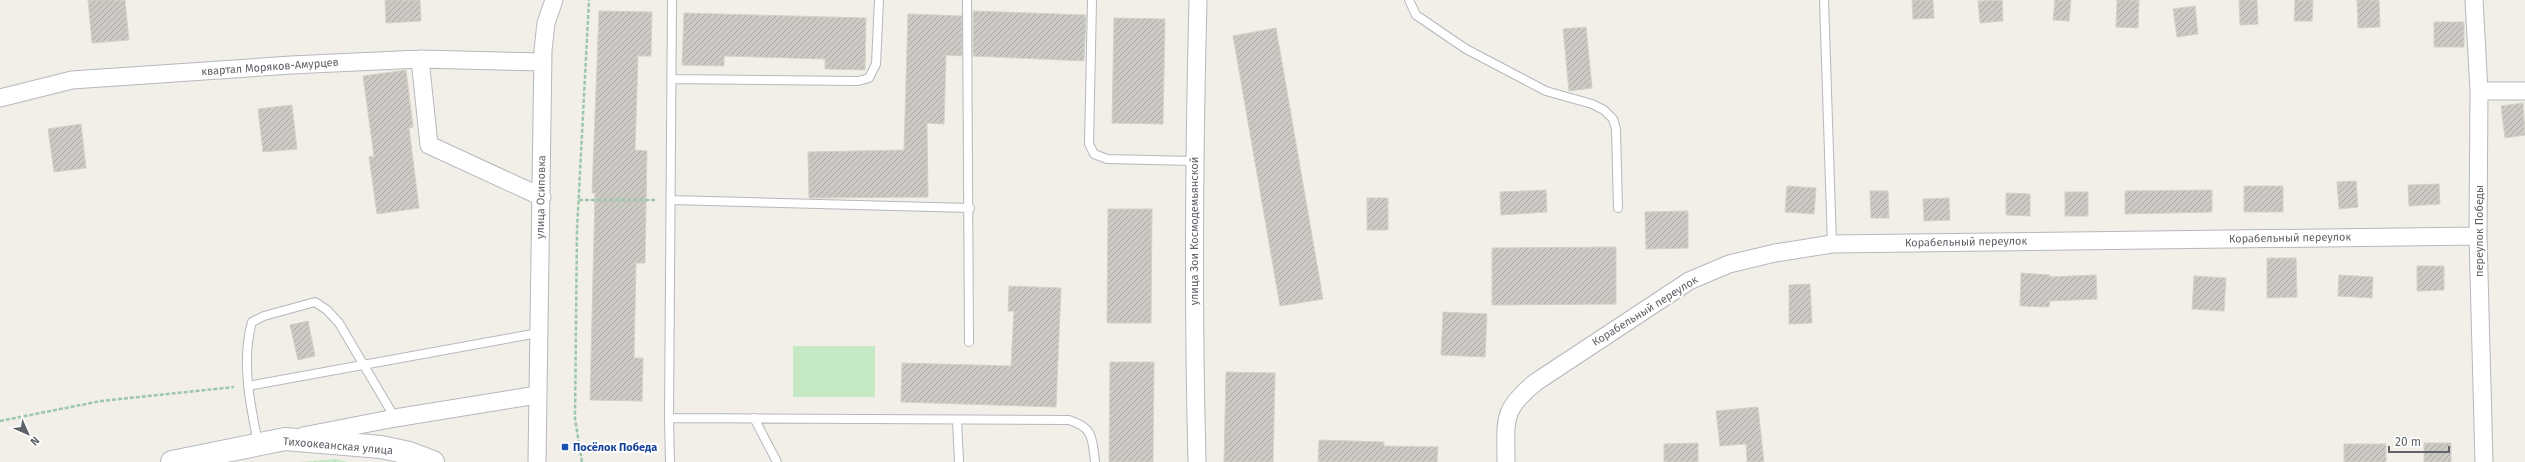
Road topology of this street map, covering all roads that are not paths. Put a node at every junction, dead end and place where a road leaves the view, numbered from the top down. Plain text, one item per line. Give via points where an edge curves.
1 (554, 0) edge
2 (672, 0) edge
3 (879, 0) edge
4 (967, 0) edge
5 (1092, 0) edge
6 (1198, 0) edge
7 (1409, 0) edge
8 (1824, 0) edge
9 (2474, 0) edge
10 (420, 59) junction
11 (543, 62) junction
12 (672, 79) junction
13 (2480, 91) junction
14 (2525, 91) edge
15 (0, 98) edge
16 (1194, 161) junction
17 (542, 197) junction
18 (672, 200) junction
19 (970, 208) junction
20 (1618, 208) dead end
21 (2478, 236) junction
22 (1832, 244) junction
23 (538, 333) junction
24 (970, 342) dead end
25 (364, 364) junction
26 (248, 386) junction
27 (537, 396) junction
28 (395, 418) junction
29 (669, 418) junction
30 (754, 418) junction
31 (957, 420) junction
32 (285, 439) junction
33 (258, 444) junction
34 (172, 462) edge
35 (433, 462) edge
36 (538, 462) edge
37 (670, 462) edge
38 (777, 462) edge
39 (959, 462) edge
40 (1095, 462) edge
41 (1197, 462) edge
42 (1506, 462) edge
43 (2484, 462) edge

1 - 11 street, улица Осиповка via 546,23
2 - 12 lane
3 - 12 lane via 876,64 869,78 858,81
4 - 19 lane
5 - 16 lane via 1089,144 1094,154 1107,159
6 - 16 street, улица Зои Космодемьянской
7 - 20 lane via 1416,14 1466,50 1546,91 1604,110 1613,119 1616,129
8 - 22 lane
9 - 13 street, переулок Победы
10 - 11 street, квартал Моряков-Амурцев
10 - 15 street, квартал Моряков-Амурцев via 72,80
10 - 17 street via 429,144
11 - 17 street, улица Осиповка
12 - 18 lane
13 - 14 street
13 - 21 street, переулок Победы
16 - 41 street, улица Зои Космодемьянской via 1193,333
17 - 23 street, улица Осиповка
18 - 19 lane
18 - 29 lane
19 - 24 lane
21 - 22 street, Корабельный переулок
21 - 43 street, переулок Победы
22 - 42 street, Корабельный переулок via 1775,253 1729,264 1689,281 1536,382 1517,397 1506,416
23 - 25 lane
23 - 27 street, улица Осиповка
25 - 26 lane
25 - 26 lane via 339,323 315,302 264,316 252,322 247,339
25 - 28 lane
26 - 33 lane
27 - 28 street
27 - 36 street, улица Осиповка
28 - 32 street
29 - 30 lane
29 - 37 lane
30 - 31 lane
30 - 38 lane
31 - 39 lane
31 - 40 lane via 1069,420 1083,424 1092,436
32 - 33 main road, Тихоокеанская улица
32 - 35 main road, Тихоокеанская улица via 381,447
33 - 34 main road, Тихоокеанская улица

